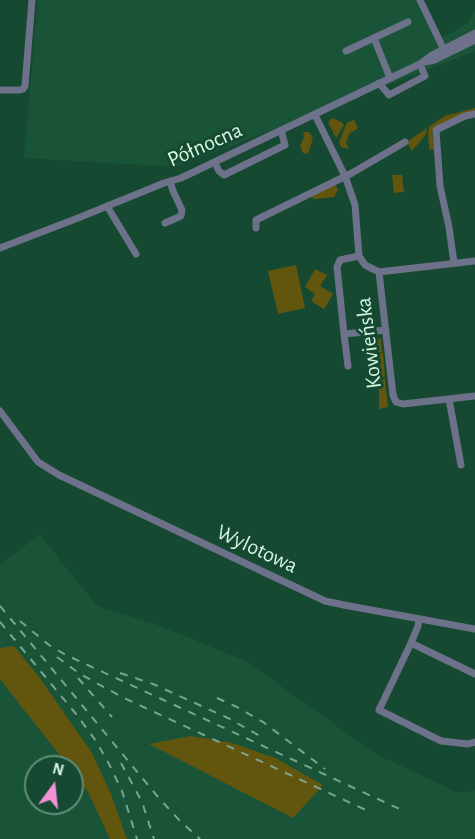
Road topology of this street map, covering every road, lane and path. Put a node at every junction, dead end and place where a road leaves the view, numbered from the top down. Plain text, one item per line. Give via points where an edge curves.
1 (32, 0) edge
2 (420, 0) edge
3 (408, 22) dead end
4 (475, 33) edge
5 (374, 39) junction
6 (475, 39) edge
7 (346, 51) dead end
8 (445, 51) junction
9 (420, 64) junction
10 (390, 78) junction
11 (379, 83) junction
12 (0, 90) edge
13 (315, 114) junction
14 (475, 114) edge
15 (281, 130) junction
16 (405, 142) dead end
17 (215, 163) junction
18 (345, 176) junction
19 (170, 181) junction
20 (107, 206) junction
21 (165, 223) dead end
22 (256, 228) dead end
23 (0, 248) edge
24 (136, 254) dead end
25 (359, 256) junction
26 (475, 261) edge
27 (454, 263) junction
28 (379, 272) junction
29 (386, 330) junction
30 (344, 334) junction
31 (348, 366) dead end
32 (475, 396) edge
33 (448, 399) junction
34 (0, 411) edge
35 (461, 465) dead end
36 (419, 620) junction
37 (475, 629) edge
38 (411, 643) junction
39 (475, 674) edge
40 (475, 742) edge

1 - 12 street via 25,86
2 - 8 street
3 - 5 street
4 - 8 street, Północna
5 - 7 street
5 - 10 street
6 - 8 street, Północna
8 - 9 street, Północna
9 - 10 street, Północna
9 - 11 street via 425,76 389,95
10 - 11 street, Północna
11 - 13 street, Północna
13 - 15 street, Północna
13 - 18 street
14 - 27 street via 436,130
15 - 17 street, Północna
15 - 17 street via 285,145 224,175
16 - 18 street
17 - 19 street, Północna
18 - 22 street via 256,220
18 - 25 street via 355,205
19 - 20 street, Północna
19 - 21 street via 182,210 181,216
20 - 23 street, Północna
20 - 24 street
25 - 28 street via 365,265
25 - 30 street via 340,260 337,267
26 - 27 street
27 - 28 street
28 - 29 street, Kowieńska
29 - 30 street
29 - 33 street, Kowieńska via 396,402
30 - 31 street
32 - 33 street, Kowieńska
33 - 35 street
34 - 36 street, Wylotowa via 38,462 70,480 325,601
36 - 37 street, Wylotowa
36 - 38 street
38 - 39 street
38 - 40 street via 379,710 441,741

